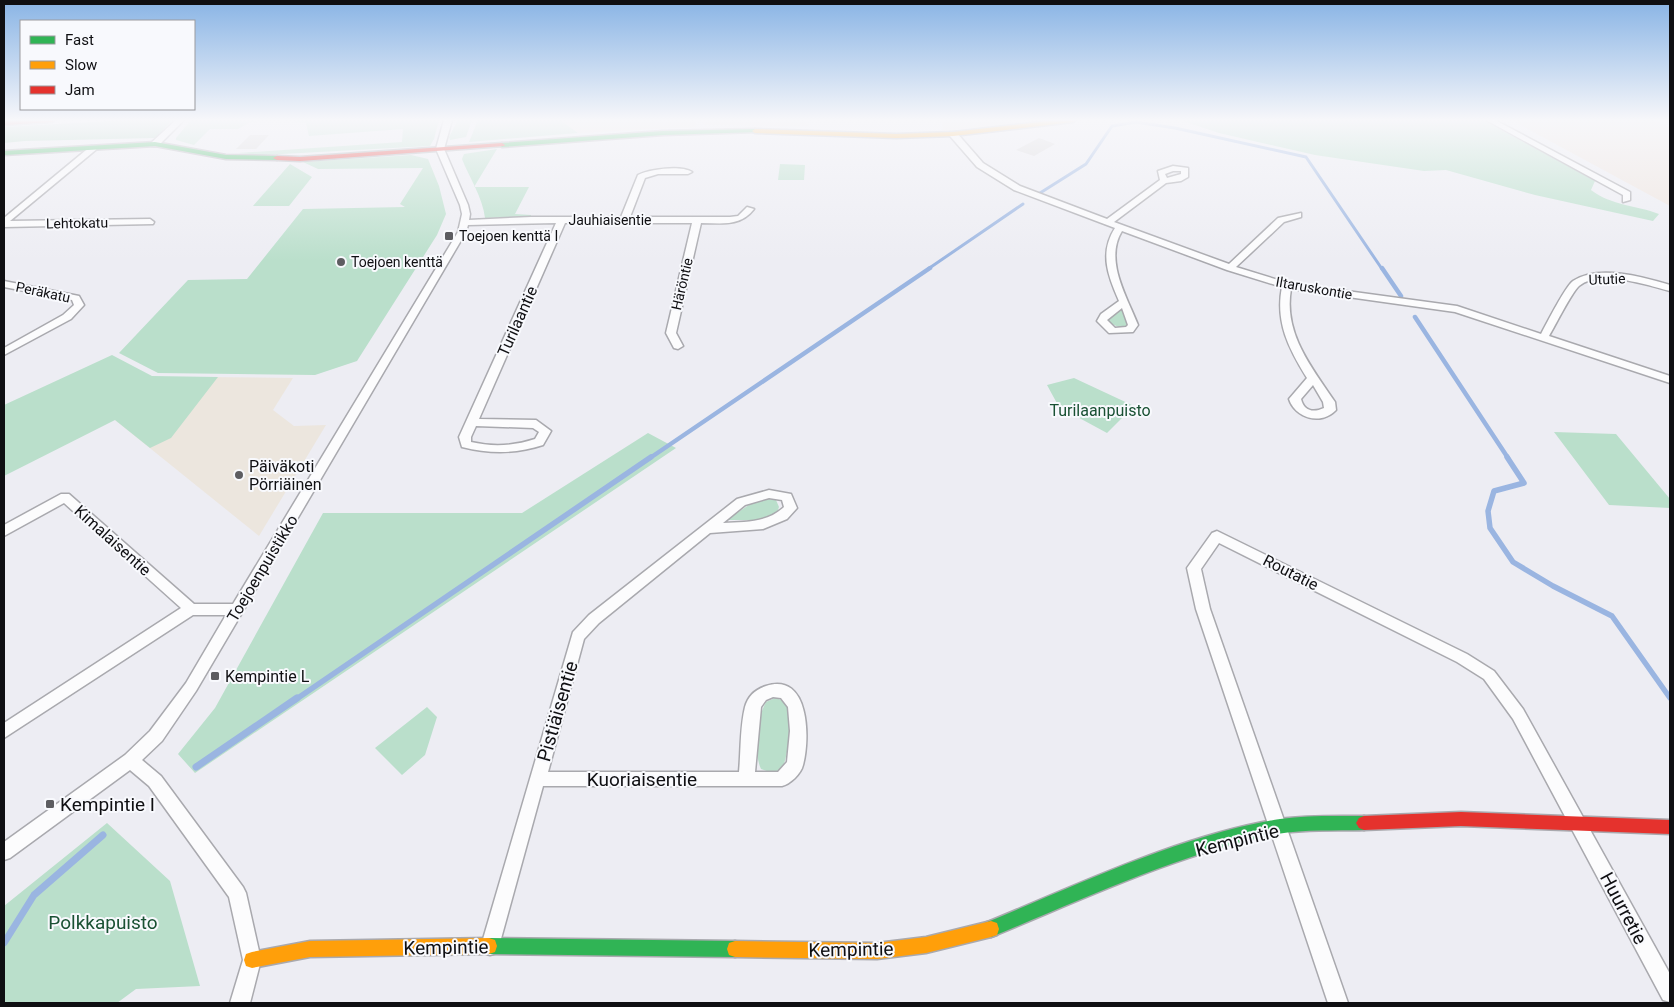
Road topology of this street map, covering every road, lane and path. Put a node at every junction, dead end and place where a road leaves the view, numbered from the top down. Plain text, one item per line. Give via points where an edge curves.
1 (71, 167) edge
2 (448, 167) edge
3 (983, 167) edge
4 (1577, 167) edge
5 (688, 172) dead end
6 (1164, 181) dead end
7 (1626, 200) dead end
8 (750, 209) dead end
9 (1298, 215) dead end
10 (625, 219) junction
11 (562, 220) junction
12 (697, 220) junction
13 (150, 222) dead end
14 (1107, 222) junction
15 (4, 223) edge
16 (465, 223) junction
17 (1120, 228) junction
18 (1230, 268) junction
19 (4, 284) edge
20 (1287, 286) junction
21 (1670, 288) edge
22 (1124, 302) dead end
23 (1544, 338) junction
24 (678, 346) dead end
25 (4, 352) edge
26 (1313, 378) dead end
27 (1670, 380) edge
28 (472, 422) junction
29 (707, 529) junction
30 (4, 531) edge
31 (190, 609) junction
32 (236, 610) junction
33 (4, 731) edge
34 (131, 760) junction
35 (538, 779) junction
36 (746, 779) junction
37 (1578, 822) junction
38 (1670, 827) edge
39 (1278, 828) junction
40 (4, 852) edge
41 (490, 946) junction
42 (252, 960) junction
43 (1670, 993) edge
44 (240, 1003) edge
45 (1338, 1003) edge

1 - 15 street
2 - 16 street via 464,205
3 - 14 street, Iltaruskontie via 1016,188
4 - 7 street via 1627,194
5 - 10 street via 647,173 642,177
6 - 14 street
8 - 12 street, Jauhiaisentie via 741,218
9 - 18 street via 1281,220
10 - 11 street, Jauhiaisentie
10 - 12 street, Jauhiaisentie
11 - 16 street, Jauhiaisentie
11 - 28 street, Turilaantie
12 - 24 street, Häröntie via 671,333
13 - 15 street, Lehtokatu
14 - 17 street, Iltaruskontie
16 - 32 street, Toejoenpuistikko
17 - 18 street, Iltaruskontie
17 - 22 street via 1115,234 1110,255 1111,270
18 - 20 street, Iltaruskontie
19 - 25 street, Peräkatu via 76,298 79,305 67,317
20 - 23 street, Iltaruskontie via 1458,309
20 - 26 street via 1284,317 1288,334
21 - 23 street, Ututie via 1629,277 1582,280 1575,284
23 - 27 street, Iltaruskontie
28 - 28 street, Turilaantie via 465,437 466,444 476,447 525,448 539,442 544,431 536,424
29 - 29 street, Pistiäisentie via 770,524 791,508 787,497 774,492 760,494 727,511
29 - 35 street, Pistiäisentie via 594,619 578,636
30 - 31 street, Kimalaisentie via 65,497
31 - 32 street
31 - 33 street
32 - 34 street, Toejoenpuistikko via 173,714
34 - 40 street, Toejoenpuistikko
34 - 42 street via 155,781 237,893
35 - 36 street, Kuoriaisentie
35 - 41 street, Pistiäisentie
36 - 36 street, Kuoriaisentie via 782,779 795,765 798,710 794,698 782,690 758,696 753,706
37 - 38 street, Kempintie
37 - 39 street, Kempintie via 1460,819
37 - 39 street, Routatie via 1518,714 1488,676 1462,658 1217,536 1194,568 1203,609
37 - 43 street, Huurretie
39 - 41 street, Kempintie via 1202,847 1121,875 987,931 926,945 877,951
39 - 45 street
41 - 42 street, Kempintie via 310,949
42 - 44 street

